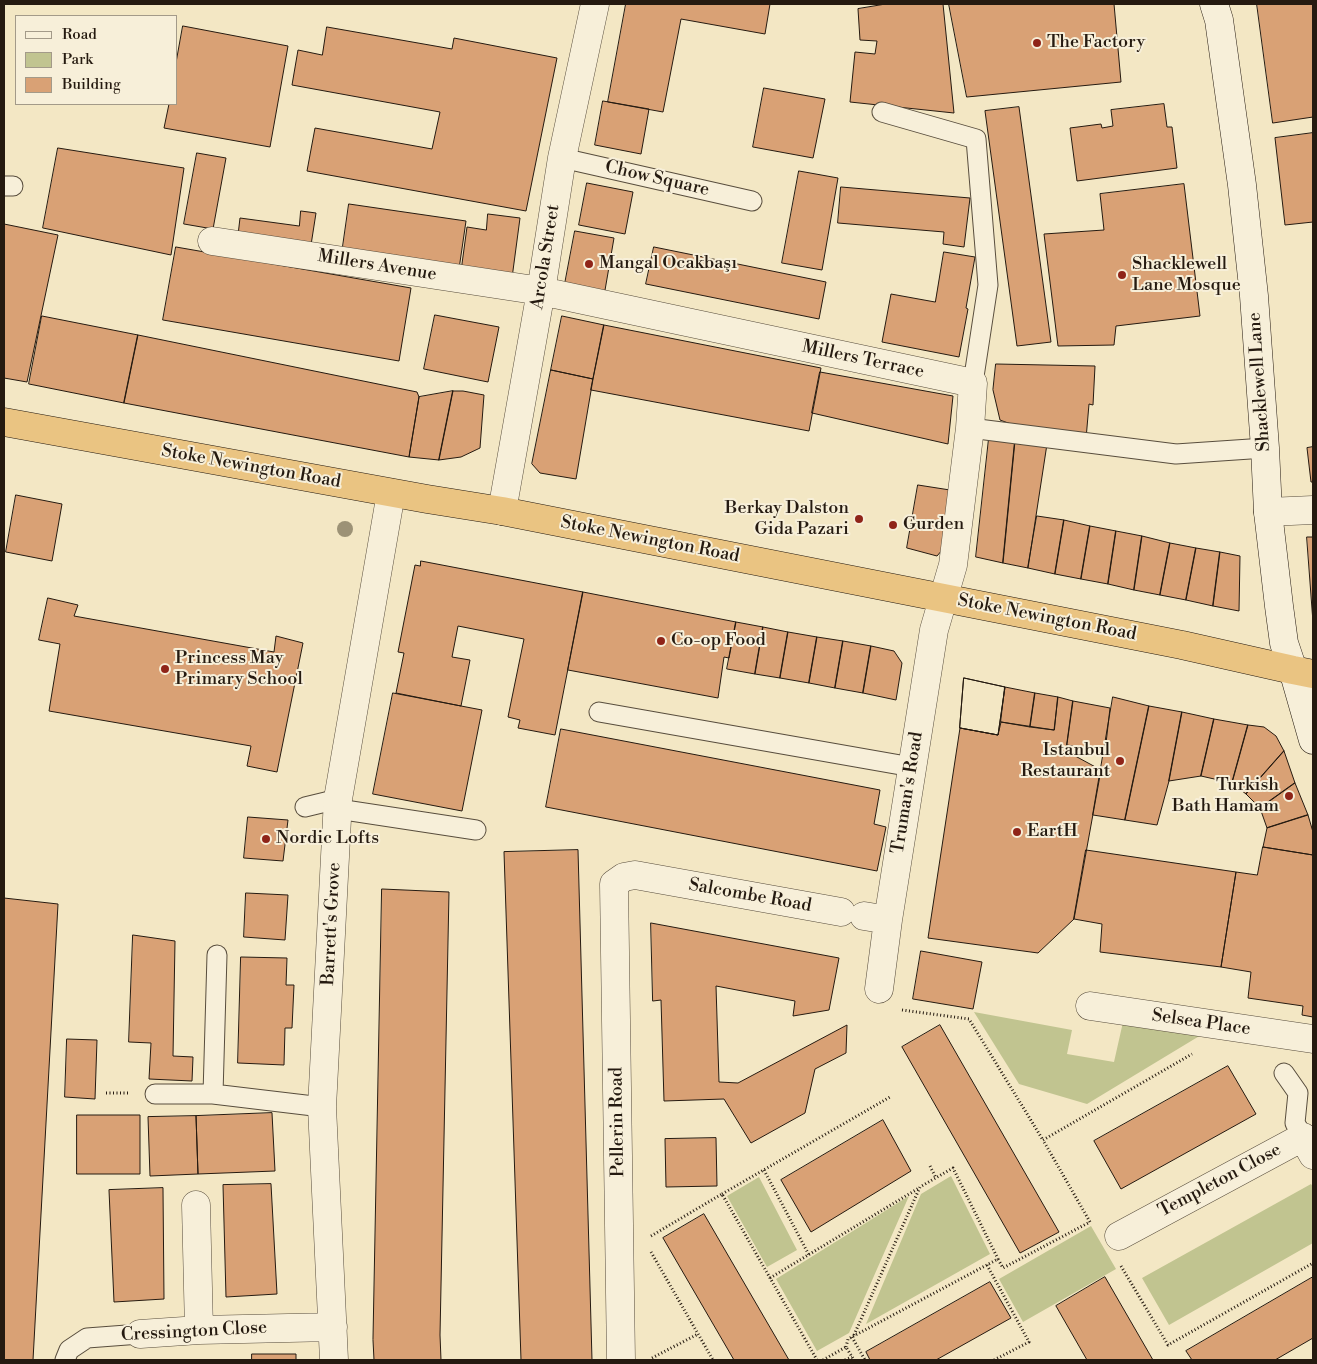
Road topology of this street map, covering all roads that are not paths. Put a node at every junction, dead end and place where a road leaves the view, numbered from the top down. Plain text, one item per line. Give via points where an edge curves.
1 (595, 4) edge
2 (1219, 9) edge
3 (882, 112) dead end
4 (562, 158) junction
5 (752, 201) dead end
6 (212, 241) dead end
7 (541, 291) junction
8 (973, 383) junction
9 (4, 422) edge
10 (970, 428) junction
11 (1265, 448) junction
12 (391, 493) junction
13 (1313, 510) edge
14 (502, 512) junction
15 (1268, 512) junction
16 (943, 598) junction
17 (1303, 672) edge
18 (599, 712) dead end
19 (1313, 740) edge
20 (912, 767) junction
21 (338, 804) junction
22 (305, 807) dead end
23 (476, 830) dead end
24 (614, 884) joint
25 (865, 916) junction
26 (217, 955) dead end
27 (887, 999) road end
28 (1090, 1006) dead end
29 (1313, 1039) edge
30 (1284, 1073) dead end
31 (154, 1094) dead end
32 (213, 1094) junction
33 (322, 1107) junction
34 (1308, 1146) edge
35 (196, 1205) dead end
36 (1119, 1236) dead end
37 (333, 1327) junction
38 (199, 1330) junction
39 (140, 1334) joint
40 (65, 1360) edge
41 (334, 1360) edge
42 (621, 1360) edge

1 - 4 street, Arcola Street
2 - 11 street, Shacklewell Lane via 1254,296
3 - 8 lane via 976,139 988,285
4 - 5 lane, Chow Square
4 - 7 street, Arcola Street
6 - 7 street, Millers Avenue
7 - 8 street, Millers Terrace
7 - 14 street, Arcola Street
8 - 10 street
9 - 12 highway, Stoke Newington Road
10 - 11 lane via 1176,454
10 - 16 street via 953,565
11 - 15 street, Shacklewell Lane
12 - 14 highway, Stoke Newington Road
12 - 21 street, Barrett's Grove
13 - 15 street
14 - 16 highway, Stoke Newington Road
15 - 17 street, Shacklewell Lane via 1284,643
16 - 17 highway, Stoke Newington Road
16 - 20 street, Truman's Road via 934,630
17 - 19 street, Shacklewell Lane
18 - 20 lane
20 - 25 street, Truman's Road
21 - 22 lane
21 - 23 lane
21 - 33 street, Barrett's Grove
24 - 25 street, Salcombe Road via 635,875
24 - 42 street, Pellerin Road
25 - 27 street, Truman's Road
26 - 32 lane
28 - 29 street, Selsea Place
30 - 34 lane via 1304,1090 1295,1123
31 - 32 lane
32 - 33 lane
33 - 37 street, Barrett's Grove
34 - 36 street, Templeton Close
35 - 38 street
37 - 38 street, Cressington Close
37 - 41 street, Barrett's Grove
38 - 39 street, Cressington Close
39 - 40 lane, Cressington Close via 87,1338 70,1350

